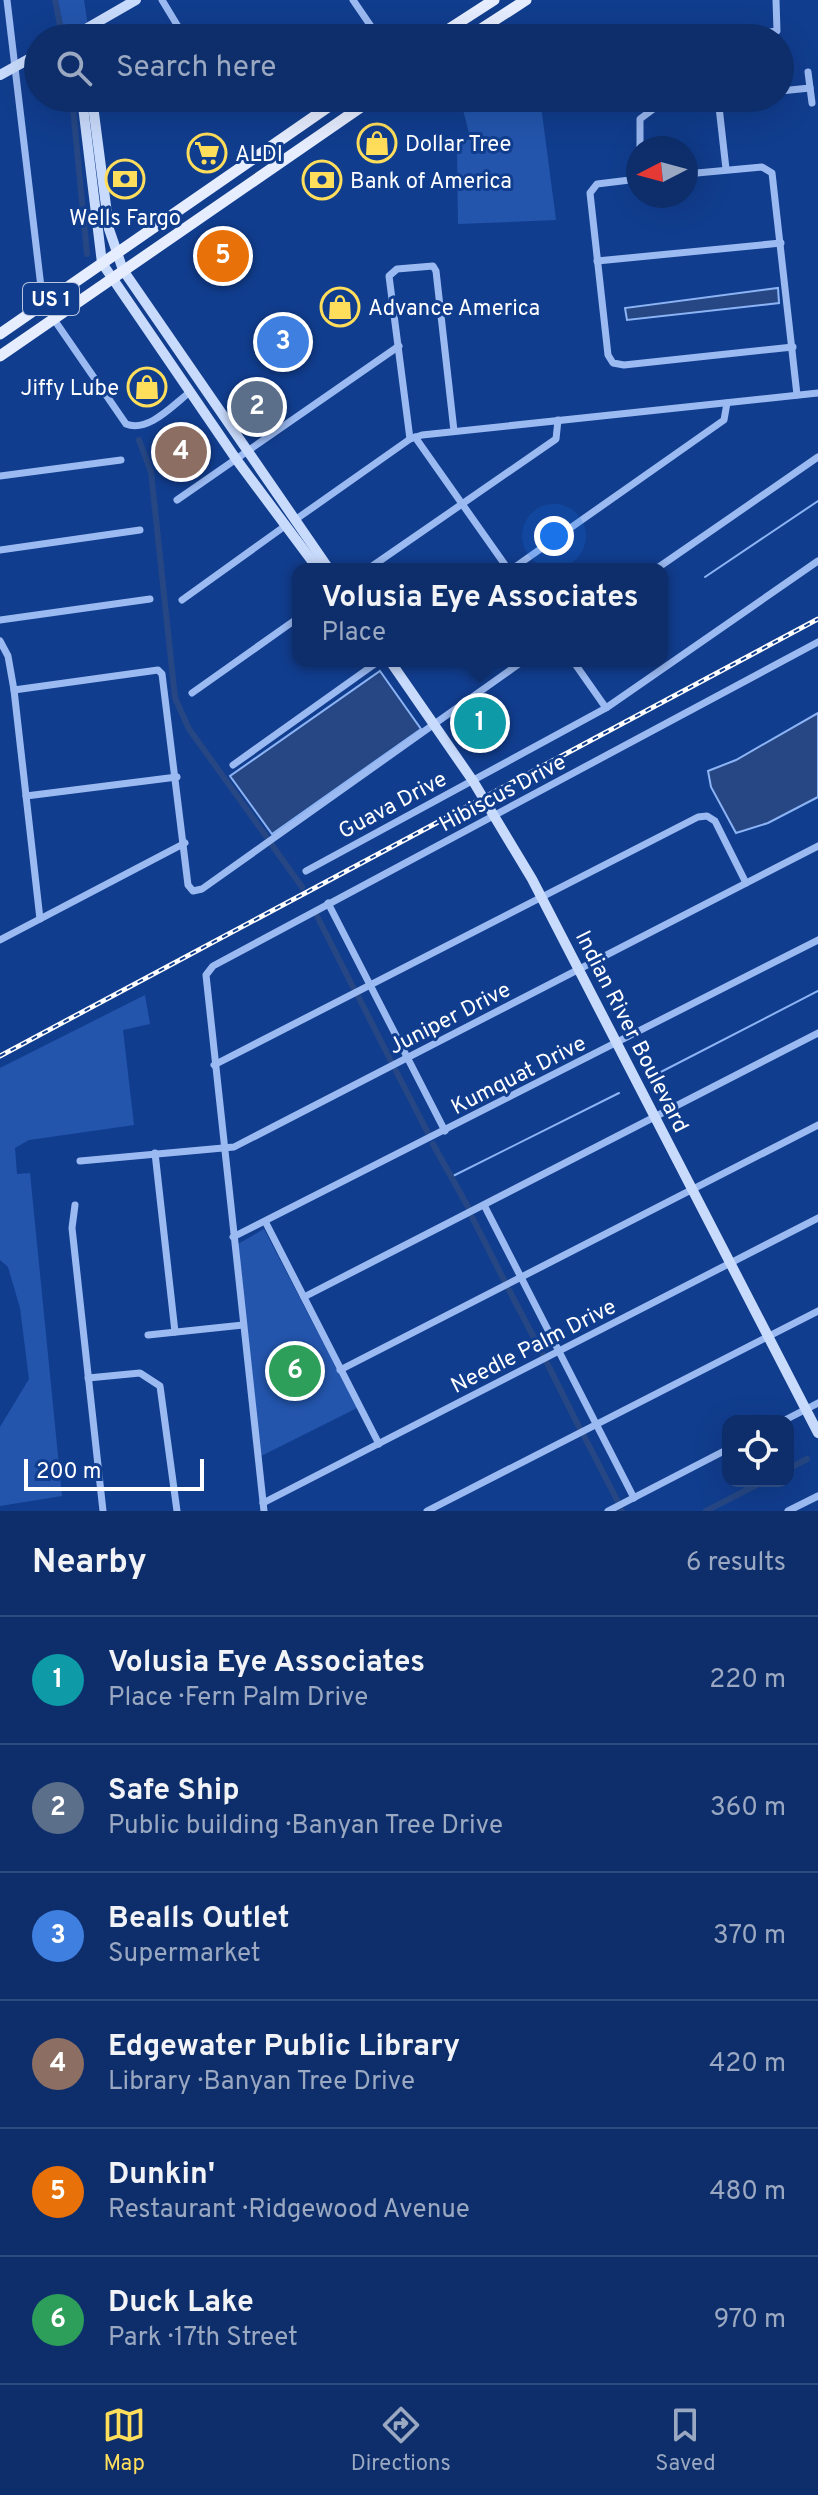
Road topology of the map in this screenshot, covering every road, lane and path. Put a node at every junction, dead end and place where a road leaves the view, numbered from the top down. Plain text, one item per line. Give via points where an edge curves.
1 (7, 0) edge
2 (136, 0) edge
3 (162, 0) edge
4 (353, 0) edge
5 (494, 0) edge
6 (517, 0) edge
7 (526, 0) edge
8 (776, 0) edge
9 (494, 20) junction
10 (97, 24) edge
11 (177, 24) edge
12 (369, 24) edge
13 (457, 24) edge
14 (488, 24) edge
15 (777, 24) edge
16 (24, 61) edge
17 (15, 66) junction
18 (808, 72) dead end
19 (0, 75) edge
20 (810, 88) junction
21 (794, 90) edge
22 (812, 103) dead end
23 (84, 112) edge
24 (93, 112) edge
25 (320, 112) edge
26 (353, 112) edge
27 (649, 112) edge
28 (720, 112) edge
29 (283, 136) junction
30 (640, 136) edge
31 (726, 169) junction
32 (264, 170) junction
33 (698, 172) edge
34 (626, 180) edge
35 (100, 204) junction
36 (781, 243) junction
37 (116, 253) junction
38 (597, 261) junction
39 (102, 263) junction
40 (123, 270) junction
41 (110, 278) junction
42 (43, 304) junction
43 (53, 318) junction
44 (0, 334) edge
45 (399, 346) junction
46 (793, 347) junction
47 (0, 356) edge
48 (190, 392) junction
49 (818, 393) edge
50 (797, 395) junction
51 (727, 403) junction
52 (558, 420) junction
53 (454, 431) junction
54 (412, 438) junction
55 (247, 452) junction
56 (818, 457) edge
57 (236, 459) junction
58 (121, 460) dead end
59 (0, 476) edge
60 (177, 500) dead end
61 (462, 503) junction
62 (295, 520) junction
63 (285, 526) junction
64 (140, 530) dead end
65 (0, 550) edge
66 (818, 561) edge
67 (313, 563) edge
68 (325, 563) edge
69 (377, 563) edge
70 (506, 563) edge
71 (519, 563) edge
72 (665, 563) edge
73 (150, 599) dead end
74 (182, 600) dead end
75 (0, 620) edge
76 (292, 622) edge
77 (0, 641) edge
78 (818, 642) edge
79 (668, 665) edge
80 (371, 667) edge
81 (394, 667) edge
82 (515, 667) edge
83 (577, 667) edge
84 (665, 667) edge
85 (14, 690) junction
86 (192, 693) dead end
87 (606, 708) junction
88 (434, 724) junction
89 (233, 765) dead end
90 (177, 777) junction
91 (473, 781) junction
92 (26, 796) junction
93 (495, 817) junction
94 (185, 843) junction
95 (818, 846) edge
96 (306, 871) dead end
97 (746, 883) junction
98 (541, 897) junction
99 (328, 903) junction
100 (40, 919) junction
101 (0, 940) edge
102 (818, 940) edge
103 (579, 969) junction
104 (370, 985) junction
105 (818, 1033) edge
106 (617, 1043) junction
107 (408, 1058) junction
108 (214, 1065) junction
109 (655, 1116) junction
110 (818, 1125) edge
111 (445, 1131) junction
112 (223, 1148) junction
113 (155, 1153) junction
114 (80, 1161) dead end
115 (692, 1190) junction
116 (75, 1205) dead end
117 (484, 1205) junction
118 (818, 1218) edge
119 (266, 1223) junction
120 (233, 1237) junction
121 (730, 1263) junction
122 (521, 1278) junction
123 (304, 1297) junction
124 (818, 1311) edge
125 (243, 1325) junction
126 (175, 1332) junction
127 (148, 1335) dead end
128 (768, 1336) junction
129 (559, 1352) junction
130 (340, 1370) junction
131 (88, 1378) junction
132 (818, 1403) edge
133 (806, 1409) junction
134 (794, 1415) edge
135 (596, 1424) junction
136 (818, 1433) edge
137 (379, 1444) junction
138 (722, 1452) edge
139 (818, 1496) edge
140 (634, 1498) junction
141 (264, 1507) edge
142 (103, 1511) edge
143 (177, 1511) edge
144 (427, 1511) edge
145 (608, 1511) edge
146 (788, 1511) edge

1 - 17 street
2 - 10 main road
3 - 11 street
4 - 12 street
5 - 13 main road
6 - 9 main road
7 - 9 main road
8 - 15 street
9 - 14 main road
16 - 17 main road
17 - 19 main road
17 - 42 street
18 - 20 street
20 - 21 street
20 - 22 street
23 - 35 main road
24 - 35 main road
25 - 29 main road, US 1
26 - 32 main road, US 1
27 - 30 street via 640,119
28 - 31 street
29 - 32 main road via 267,156
29 - 37 main road, US 1
31 - 33 street
31 - 36 street via 771,171
32 - 40 main road, US 1
34 - 38 street via 592,189
35 - 37 main road
35 - 39 main road
36 - 38 street
36 - 46 street
37 - 39 main road, US 1
37 - 40 main road
38 - 46 street via 608,355 618,365
39 - 41 main road
39 - 42 main road, US 1
40 - 41 main road, US 1
40 - 55 main road
41 - 43 main road, US 1
41 - 48 main road
42 - 44 main road, US 1
43 - 47 main road, US 1
43 - 48 street via 126,424 146,425
45 - 53 street via 389,276 397,269 433,266
45 - 54 street
45 - 55 street
46 - 50 street
48 - 57 main road
49 - 50 street
50 - 51 street
51 - 52 street
51 - 71 street via 724,420
52 - 53 street
52 - 61 street via 556,439
53 - 54 street
54 - 61 street
54 - 62 street
55 - 57 street
55 - 62 main road
56 - 72 street
57 - 60 street
57 - 63 main road
58 - 59 street
61 - 69 street
61 - 70 street
62 - 68 main road
63 - 67 main road
63 - 74 street
64 - 65 street
66 - 79 street, Guava Drive
73 - 75 street
76 - 86 street
77 - 85 street
78 - 93 street, Hibiscus Drive
80 - 89 street
81 - 88 main road, Indian River Boulevard
82 - 88 street
83 - 87 street
84 - 87 street, Guava Drive
85 - 90 street via 158,670
85 - 92 street
87 - 91 street, Guava Drive
88 - 91 main road, Indian River Boulevard
88 - 94 street via 202,889 193,891 188,885
90 - 92 street
90 - 94 street
91 - 93 main road, Indian River Boulevard
91 - 96 street, Guava Drive
92 - 100 street
93 - 98 main road, Indian River Boulevard
93 - 99 street, Hibiscus Drive
94 - 100 street
95 - 97 street, Juniper Drive
97 - 98 street via 715,821 707,816
97 - 103 street, Juniper Drive
98 - 103 main road, Indian River Boulevard
98 - 104 street
99 - 104 street
99 - 108 street, Hibiscus Drive via 213,966 206,975
100 - 101 street
102 - 106 street, Kumquat Drive
103 - 106 main road, Indian River Boulevard
103 - 107 street, Juniper Drive
104 - 107 street
104 - 108 street
105 - 109 street
106 - 109 main road, Indian River Boulevard
106 - 111 street, Kumquat Drive
107 - 111 street
107 - 112 street, Juniper Drive
108 - 112 street
109 - 115 main road, Indian River Boulevard
109 - 117 street
110 - 115 street
111 - 119 street, Kumquat Drive
112 - 113 street, Juniper Drive
112 - 120 street
113 - 114 street, Juniper Drive
113 - 126 street
115 - 121 main road, Indian River Boulevard
115 - 122 street
116 - 131 street via 72,1228
117 - 122 street
117 - 123 street
118 - 121 street, Needle Palm Drive
119 - 120 street, Kumquat Drive
119 - 123 street
120 - 125 street
121 - 128 main road, Indian River Boulevard
121 - 129 street, Needle Palm Drive
122 - 129 street
122 - 130 street
123 - 130 street
124 - 128 street
125 - 126 street
125 - 141 street
126 - 127 street
128 - 133 main road, Indian River Boulevard
128 - 135 street
129 - 135 street
129 - 137 street, Needle Palm Drive
130 - 137 street
131 - 142 street
131 - 143 street via 140,1373 160,1386
132 - 133 street
133 - 134 street
133 - 136 main road, Indian River Boulevard
135 - 140 street
135 - 144 street
137 - 141 street, Needle Palm Drive
138 - 140 street
139 - 146 street
140 - 145 street

